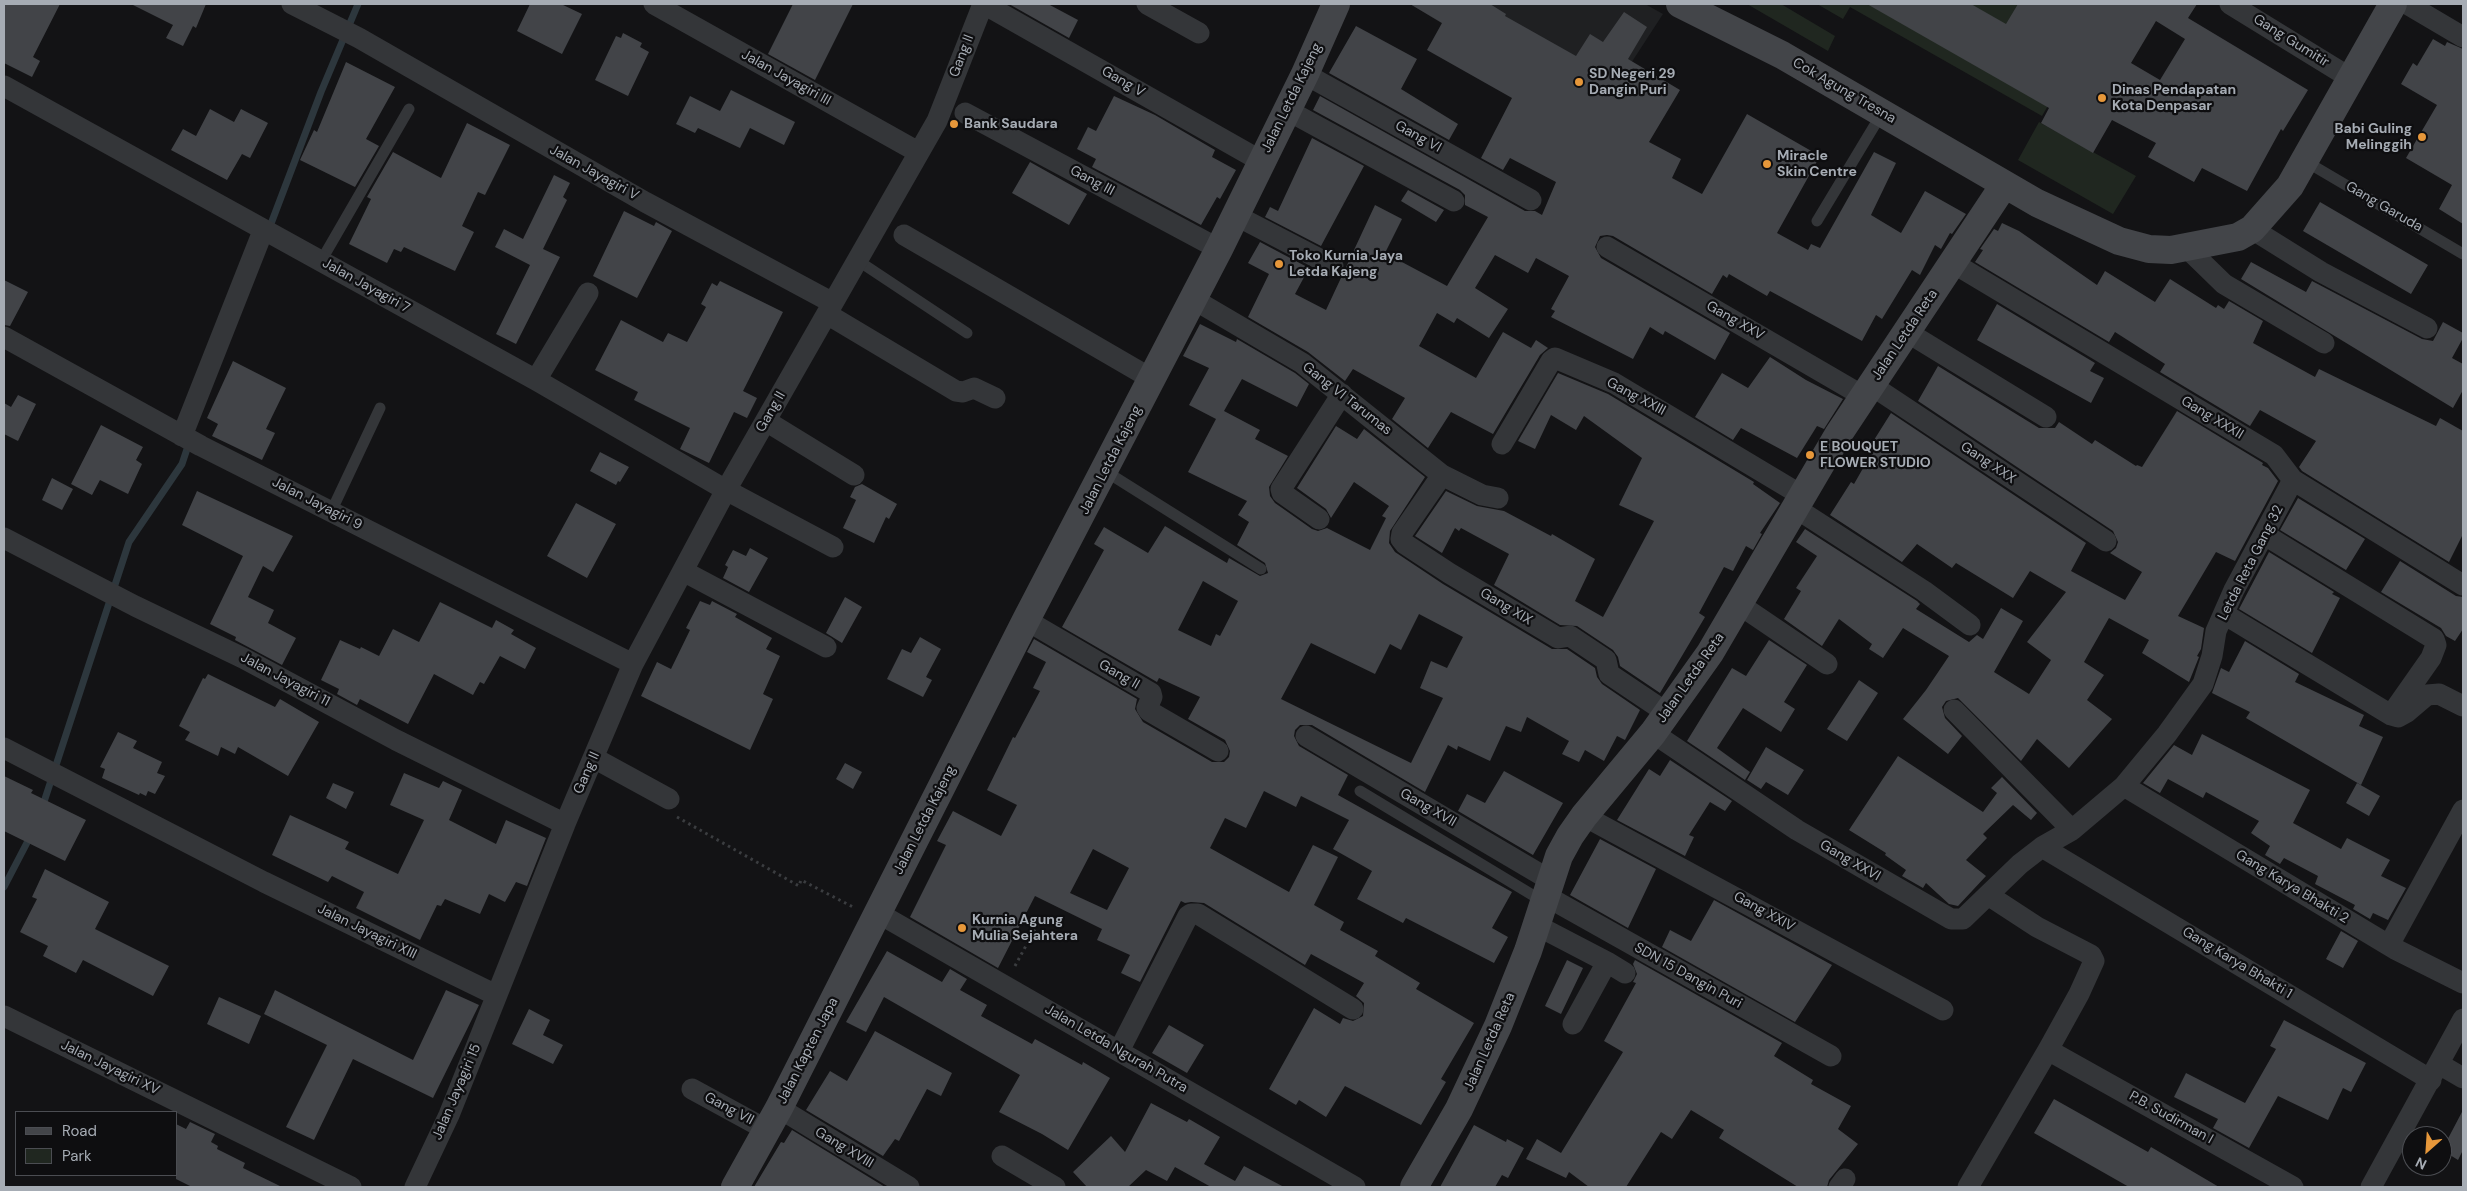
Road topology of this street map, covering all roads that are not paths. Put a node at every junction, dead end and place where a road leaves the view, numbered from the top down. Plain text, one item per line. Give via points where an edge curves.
1 (654, 4) edge
2 (984, 4) edge
3 (1147, 4) edge
4 (1336, 4) edge
5 (1680, 4) edge
6 (2230, 4) edge
7 (2393, 4) edge
8 (2407, 4) edge
9 (301, 8) edge
10 (1199, 33) dead end
11 (2463, 37) edge
12 (1305, 74) junction
13 (2352, 79) junction
14 (4, 86) edge
15 (409, 109) dead end
16 (1287, 110) junction
17 (965, 113) dead end
18 (1882, 113) junction
19 (918, 152) junction
20 (1261, 161) junction
21 (2305, 161) junction
22 (2004, 185) junction
23 (1531, 200) dead end
24 (1454, 201) dead end
25 (1236, 215) junction
26 (1817, 221) dead end
27 (2252, 229) junction
28 (264, 232) junction
29 (904, 235) dead end
30 (1607, 246) dead end
31 (2186, 248) junction
32 (1219, 249) junction
33 (2463, 254) edge
34 (857, 260) junction
35 (321, 261) junction
36 (1953, 263) junction
37 (1333, 266) dead end
38 (588, 293) dead end
39 (1193, 299) junction
40 (830, 308) junction
41 (2427, 328) dead end
42 (967, 332) dead end
43 (1907, 332) junction
44 (4, 337) edge
45 (2324, 343) dead end
46 (1152, 379) junction
47 (536, 380) junction
48 (1867, 391) junction
49 (1342, 394) junction
50 (995, 398) dead end
51 (380, 408) dead end
52 (2046, 417) dead end
53 (766, 421) junction
54 (189, 439) junction
55 (1502, 444) dead end
56 (1105, 471) junction
57 (854, 475) dead end
58 (1442, 475) junction
59 (2294, 480) junction
60 (726, 490) junction
61 (1498, 498) dead end
62 (1797, 501) junction
63 (331, 512) junction
64 (1319, 519) dead end
65 (2264, 535) junction
66 (4, 538) edge
67 (2106, 541) dead end
68 (833, 547) dead end
69 (1261, 569) dead end
70 (683, 571) junction
71 (2463, 585) edge
72 (1740, 605) junction
73 (2224, 614) junction
74 (1026, 620) junction
75 (1970, 625) dead end
76 (826, 647) dead end
77 (633, 664) junction
78 (1827, 664) dead end
79 (2463, 706) edge
80 (1954, 710) dead end
81 (2391, 715) junction
82 (1660, 723) junction
83 (1306, 736) dead end
84 (1218, 751) dead end
85 (12, 752) edge
86 (594, 758) junction
87 (2124, 786) junction
88 (1360, 791) dead end
89 (669, 799) road end
90 (2463, 810) edge
91 (1584, 816) junction
92 (565, 824) junction
93 (2072, 830) junction
94 (2042, 847) junction
95 (1988, 896) junction
96 (1544, 901) junction
97 (876, 916) junction
98 (2389, 945) junction
99 (1606, 962) junction
100 (1625, 972) dead end
101 (2463, 983) edge
102 (496, 995) junction
103 (1353, 1009) dead end
104 (1943, 1010) dead end
105 (4, 1016) edge
106 (2463, 1018) edge
107 (1573, 1024) dead end
108 (2048, 1050) junction
109 (1119, 1051) junction
110 (1831, 1056) dead end
111 (2435, 1072) junction
112 (2463, 1078) edge
113 (692, 1089) dead end
114 (773, 1119) junction
115 (1002, 1156) dead end
116 (351, 1187) edge
117 (415, 1187) edge
118 (735, 1187) edge
119 (909, 1187) edge
120 (1055, 1187) edge
121 (1355, 1187) edge
122 (1414, 1187) edge
123 (1968, 1187) edge
124 (2293, 1187) edge
125 (2371, 1187) edge

1 - 19 street, Jalan Jayagiri III
2 - 19 street, Gang II via 936,122
2 - 20 street, Gang V
3 - 10 street
4 - 12 street, Jalan Letda Kajeng
5 - 18 street, Cok Agung Tresna via 1782,55
6 - 13 street, Gang Gumitir
7 - 13 street
8 - 11 street
9 - 40 street, Jalan Jayagiri V via 359,38
12 - 16 street, Jalan Letda Kajeng
12 - 23 street, Gang VI
13 - 21 street
14 - 28 street, Jalan Jayagiri 7
15 - 35 lane
16 - 20 street, Jalan Letda Kajeng
16 - 24 street
17 - 32 street, Gang III
18 - 22 street, Cok Agung Tresna
18 - 26 lane
19 - 34 street, Gang II
20 - 25 street, Jalan Letda Kajeng
21 - 27 street via 2290,186
21 - 33 lane, Gang Garuda
22 - 31 street, Cok Agung Tresna via 2119,241 2149,249
22 - 36 street, Jalan Letda Reta
25 - 32 street, Jalan Letda Kajeng
25 - 37 street
27 - 31 street, Cok Agung Tresna via 2238,237
27 - 41 street via 2321,272
28 - 35 street, Jalan Jayagiri 7
28 - 54 street
29 - 46 street
30 - 48 street, Gang XXV
31 - 45 street via 2224,284
32 - 39 street, Jalan Letda Kajeng
34 - 40 street, Gang II
34 - 42 lane
35 - 47 street, Jalan Jayagiri 7
36 - 43 street, Jalan Letda Reta
36 - 59 street, Gang XXXII via 2274,455
38 - 47 street
39 - 46 street, Jalan Letda Kajeng
39 - 49 street, Gang VI Tarumas via 1302,363
40 - 50 street, Jalan Jayagiri V via 956,391 974,388
40 - 53 street, Gang II
43 - 48 street, Jalan Letda Reta
43 - 52 street
44 - 54 street, Jalan Jayagiri 9
46 - 56 street, Jalan Letda Kajeng
47 - 60 street, Jalan Jayagiri 7
48 - 62 street, Jalan Letda Reta
48 - 67 street, Gang XXX
49 - 58 street, Gang VI Tarumas
49 - 64 street via 1282,489 1282,493
51 - 63 lane
53 - 57 street
53 - 60 street, Gang II
54 - 63 street, Jalan Jayagiri 9
55 - 62 street, Gang XXIII via 1555,358 1614,383
56 - 69 lane
56 - 74 street, Jalan Letda Kajeng
58 - 61 street, Gang VI Tarumas via 1482,496
58 - 82 street, Gang XIX via 1402,533 1405,544 1558,638 1570,636 1606,660 1609,674
59 - 65 street, Letda Reta Gang 32
59 - 71 street, Gang XXXII
60 - 68 street, Jalan Jayagiri 7
60 - 70 street, Gang II
62 - 72 street, Jalan Letda Reta
62 - 75 street
63 - 77 street, Jalan Jayagiri 9
65 - 73 street, Letda Reta Gang 32
65 - 81 street via 2434,639 2436,645 2431,658
66 - 92 street, Jalan Jayagiri 11
70 - 76 street
70 - 77 street, Gang II
72 - 78 street
72 - 82 street, Jalan Letda Reta
73 - 81 street
73 - 87 street, Letda Reta Gang 32 via 2216,631 2212,656 2202,684 2167,734
74 - 84 street, Gang II via 1151,693 1148,711
74 - 97 street, Jalan Letda Kajeng
77 - 86 street, Gang II
79 - 81 street via 2439,694 2427,695 2398,717
80 - 93 street
82 - 91 street, Jalan Letda Reta
82 - 95 street, Gang XXVI via 1797,830 1951,919 1963,919
83 - 96 street, Gang XVII
85 - 102 street, Jalan Jayagiri XIII via 264,882
86 - 89 street
86 - 92 street, Gang II
87 - 93 street, Letda Reta Gang 32
87 - 98 street, Gang Karya Bhakti 2
88 - 96 lane
90 - 98 street
91 - 96 street, Jalan Letda Reta via 1559,856
91 - 104 street, Gang XXIV
92 - 102 street
93 - 94 street, Letda Reta Gang 32
94 - 95 street, Gang XXVI
94 - 111 street, Gang Karya Bhakti 1
95 - 108 street via 2037,927 2091,955 2094,960
96 - 99 street
96 - 110 street, SDN 15 Dangin Puri
96 - 122 street, Jalan Letda Reta via 1510,999 1478,1070
97 - 109 street, Jalan Letda Ngurah Putra
97 - 114 street, Jalan Kapten Japa
98 - 101 street, Gang Karya Bhakti 2
99 - 100 street
99 - 107 street
102 - 117 street, Jalan Jayagiri 15 via 449,1115
103 - 109 street via 1198,914 1192,914 1188,916
105 - 116 street, Jalan Jayagiri XV
106 - 111 street
108 - 123 street
108 - 124 street, P.B. Sudirman I
109 - 121 street, Jalan Letda Ngurah Putra
111 - 112 street, Gang Karya Bhakti 1
111 - 125 street
113 - 114 street, Gang VII
114 - 118 street, Jalan Kapten Japa
114 - 119 street, Gang XVIII
115 - 120 street

